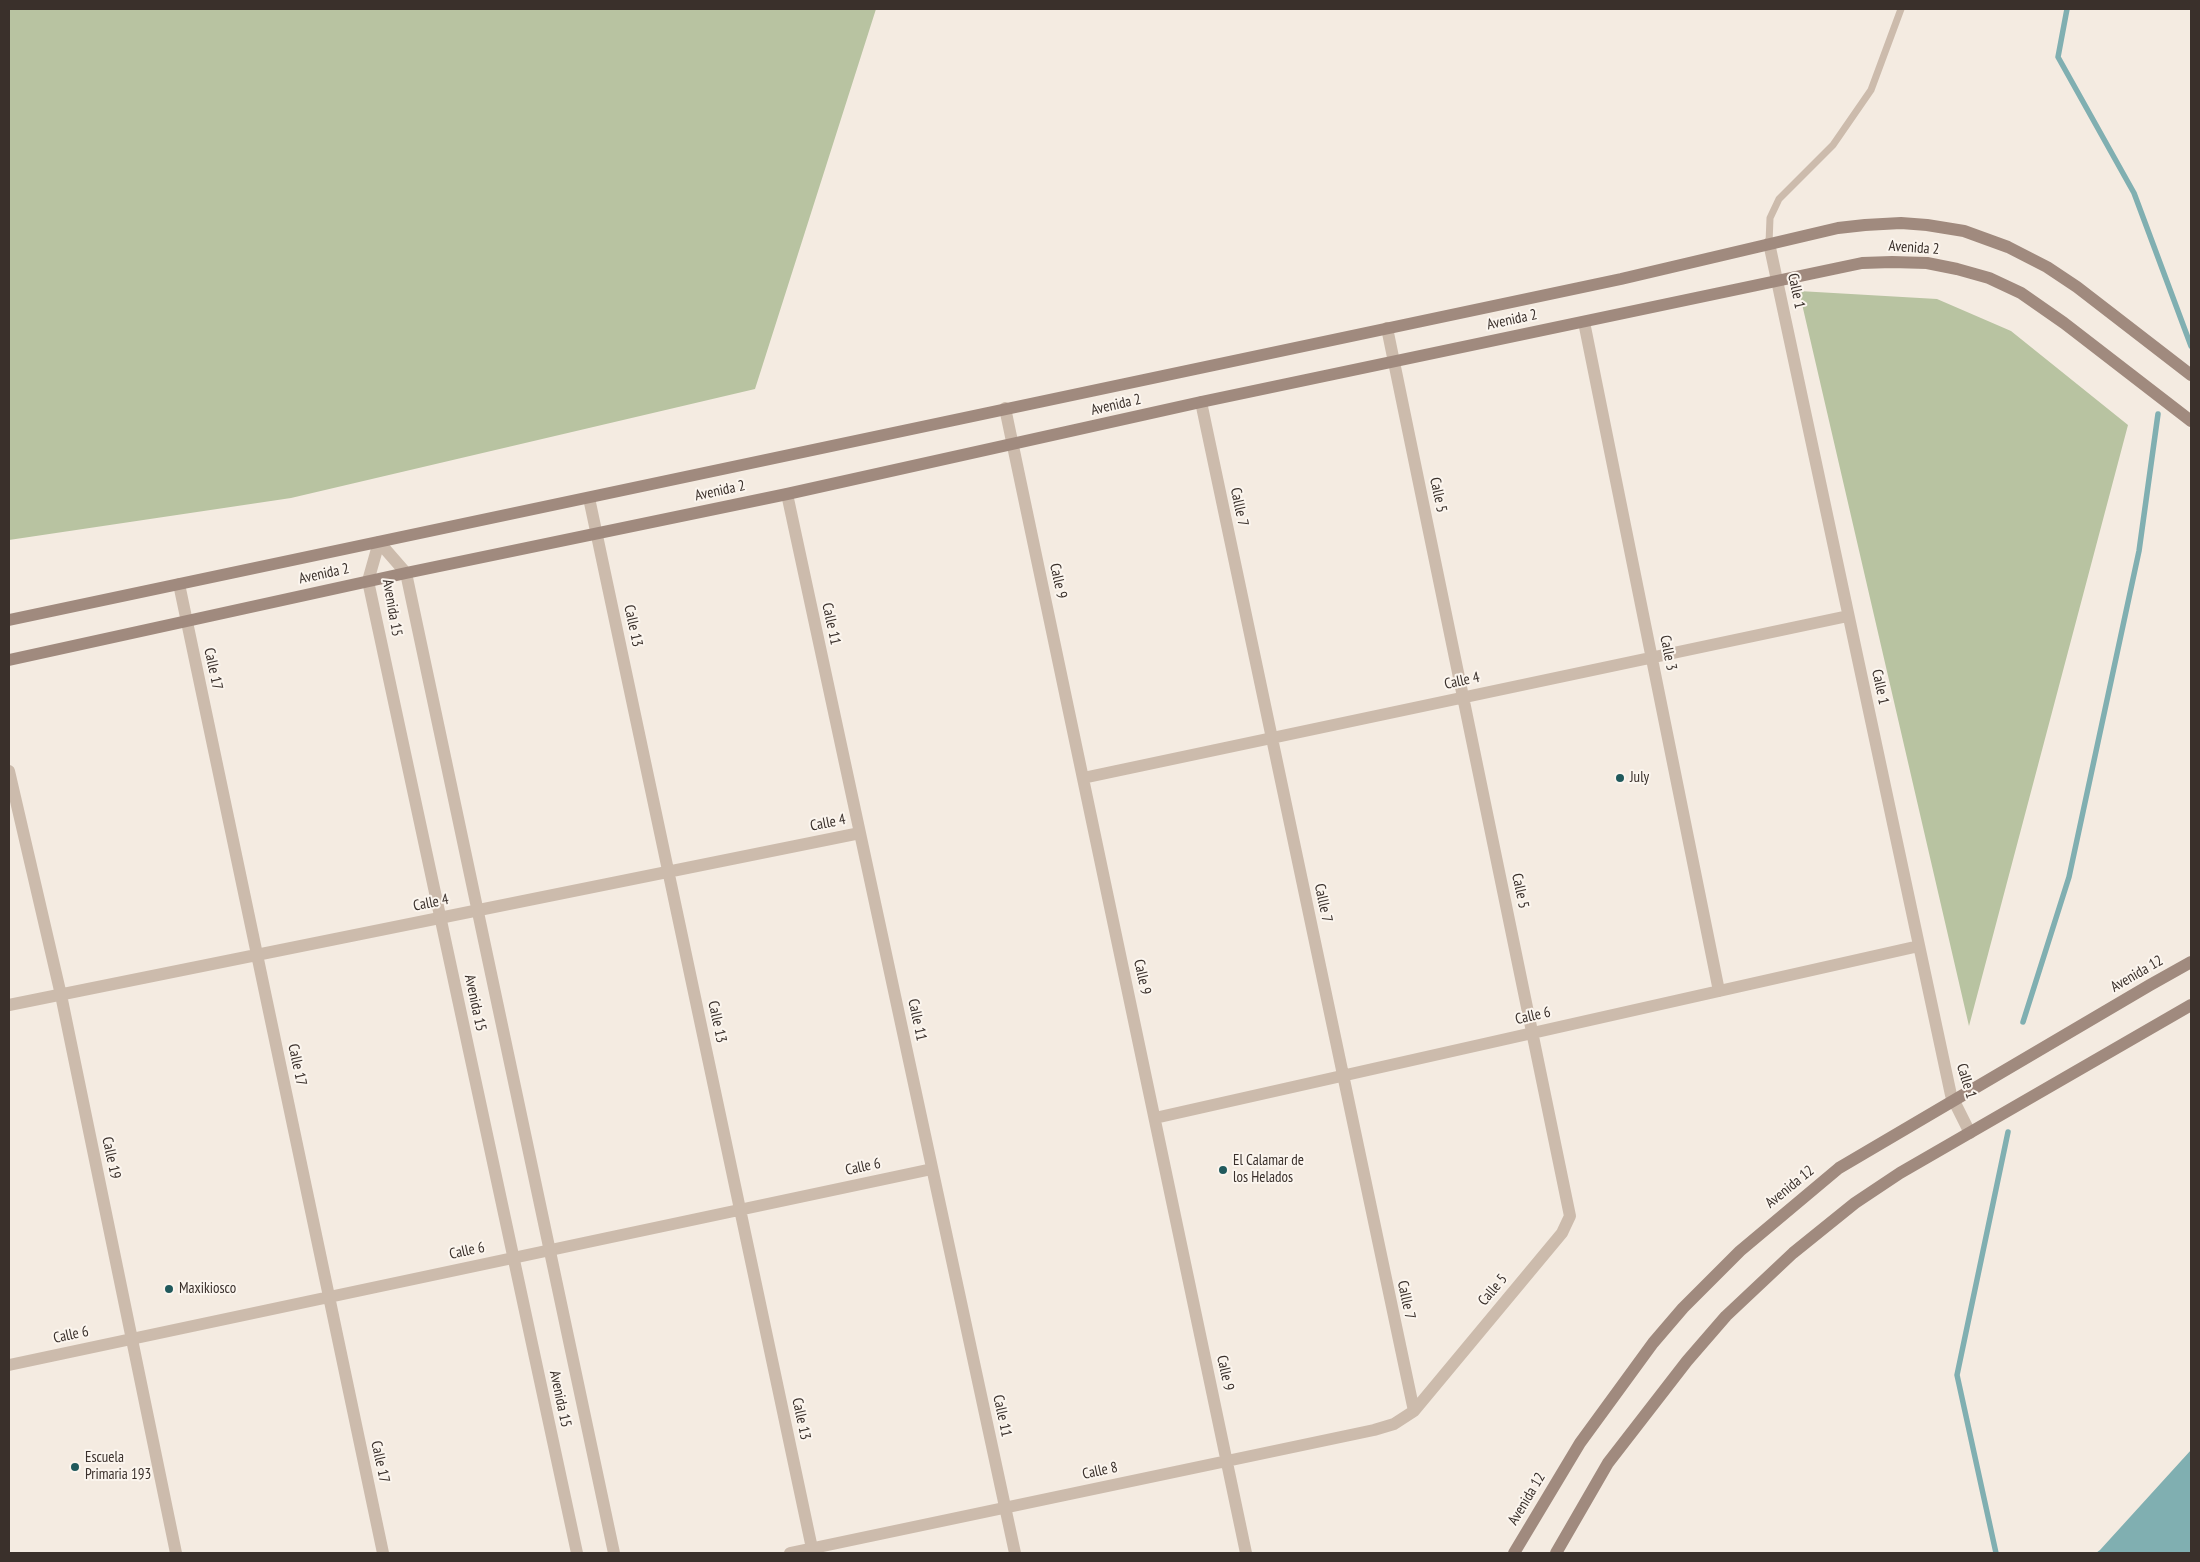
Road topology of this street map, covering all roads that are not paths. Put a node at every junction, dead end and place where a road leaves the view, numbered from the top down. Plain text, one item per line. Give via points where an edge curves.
1 (1902, 9) edge
2 (1769, 244) junction
3 (1777, 281) junction
4 (1584, 322) junction
5 (1388, 328) junction
6 (1394, 362) junction
7 (2191, 375) edge
8 (1201, 402) junction
9 (1006, 408) junction
10 (2191, 421) edge
11 (1013, 445) junction
12 (787, 494) junction
13 (589, 498) junction
14 (596, 534) junction
15 (379, 542) junction
16 (406, 573) junction
17 (368, 581) junction
18 (179, 584) junction
19 (1848, 616) junction
20 (9, 620) edge
21 (186, 621) junction
22 (1652, 658) junction
23 (9, 660) edge
24 (1463, 697) junction
25 (1272, 738) junction
26 (9, 771) edge
27 (1083, 778) junction
28 (860, 833) junction
29 (668, 872) junction
30 (478, 910) junction
31 (440, 918) junction
32 (1919, 946) junction
33 (257, 955) junction
34 (2191, 962) edge
35 (1719, 991) junction
36 (60, 995) junction
37 (9, 1005) edge
38 (2191, 1005) edge
39 (1532, 1033) junction
40 (1342, 1076) junction
41 (1954, 1101) junction
42 (1155, 1118) junction
43 (1970, 1133) junction
44 (932, 1169) junction
45 (740, 1210) junction
46 (550, 1250) junction
47 (513, 1258) junction
48 (329, 1297) junction
49 (131, 1339) junction
50 (9, 1365) edge
51 (1414, 1411) junction
52 (1226, 1461) junction
53 (1005, 1508) junction
54 (812, 1551) edge
55 (176, 1553) edge
56 (383, 1553) edge
57 (577, 1553) edge
58 (614, 1553) edge
59 (790, 1553) edge
60 (1015, 1553) edge
61 (1246, 1553) edge
62 (1514, 1553) edge
63 (1556, 1553) edge

1 - 2 lane via 1871,90 1833,145 1779,199 1770,218
2 - 3 street, Calle 1
2 - 5 main road, Avenida 2
2 - 7 main road, Avenida 2 via 1838,228 1901,223 1964,231 2008,247 2047,267
3 - 4 main road, Avenida 2
3 - 10 main road, Avenida 2 via 1862,263 1892,262 1927,263 1988,278 2021,293 2064,323
3 - 19 street, Calle 1
4 - 6 main road, Avenida 2
4 - 22 street, Calle 3
5 - 6 street, Calle 5
5 - 9 main road, Avenida 2
6 - 8 main road, Avenida 2
6 - 24 street, Calle 5
8 - 11 main road, Avenida 2
8 - 25 street, Callle 7
9 - 11 street, Calle 9
9 - 13 main road, Avenida 2
11 - 12 main road, Avenida 2
11 - 27 street, Calle 9
12 - 14 main road, Avenida 2
12 - 28 street, Calle 11
13 - 14 street, Calle 13
13 - 15 main road, Avenida 2
14 - 16 main road, Avenida 2
14 - 29 street, Calle 13
15 - 16 street, Avenida 15
15 - 17 street, Avenida 15
15 - 18 main road, Avenida 2
16 - 17 main road, Avenida 2
16 - 30 street, Avenida 15
17 - 21 main road, Avenida 2
17 - 31 street, Avenida 15
18 - 20 main road, Avenida 2
18 - 21 street, Calle 17
19 - 22 street, Calle 4
19 - 32 street, Calle 1
21 - 23 main road, Avenida 2
21 - 33 street, Calle 17
22 - 24 street, Calle 4
22 - 35 street, Calle 3
24 - 25 street, Calle 4
24 - 39 street, Calle 5
25 - 27 street, Calle 4
25 - 40 street, Callle 7
26 - 36 street, Calle 19
27 - 42 street, Calle 9
28 - 29 street, Calle 4
28 - 44 street, Calle 11
29 - 30 street, Calle 4
29 - 45 street, Calle 13
30 - 31 street, Calle 4
30 - 46 street, Avenida 15
31 - 33 street, Calle 4
31 - 47 street, Avenida 15
32 - 35 street, Calle 6
32 - 41 street, Calle 1
33 - 36 street, Calle 4
33 - 48 street, Calle 17
34 - 41 main road, Avenida 12
35 - 39 street, Calle 6
36 - 37 street, Calle 4
36 - 49 street, Calle 19
38 - 43 main road
39 - 40 street, Calle 6
39 - 51 street, Calle 5 via 1570,1216 1562,1233
40 - 42 street, Calle 6
40 - 51 street, Callle 7
41 - 43 street, Calle 1
41 - 62 main road, Avenida 12 via 1839,1168 1740,1251 1683,1308 1653,1342 1580,1443
42 - 52 street, Calle 9
43 - 63 main road via 1855,1203 1793,1253 1726,1316 1608,1463
44 - 45 street, Calle 6
44 - 53 street, Calle 11
45 - 46 street, Calle 6
45 - 54 street, Calle 13
46 - 47 street, Calle 6
46 - 58 street, Avenida 15
47 - 48 street, Calle 6
47 - 57 street, Avenida 15
48 - 49 street, Calle 6
48 - 56 street, Calle 17
49 - 50 street, Calle 6
49 - 55 street, Calle 19
51 - 52 street, Calle 8 via 1394,1424 1374,1430
52 - 53 street, Calle 8
52 - 61 street, Calle 9
53 - 54 street, Calle 8
53 - 60 street, Calle 11
54 - 59 street, Calle 8

